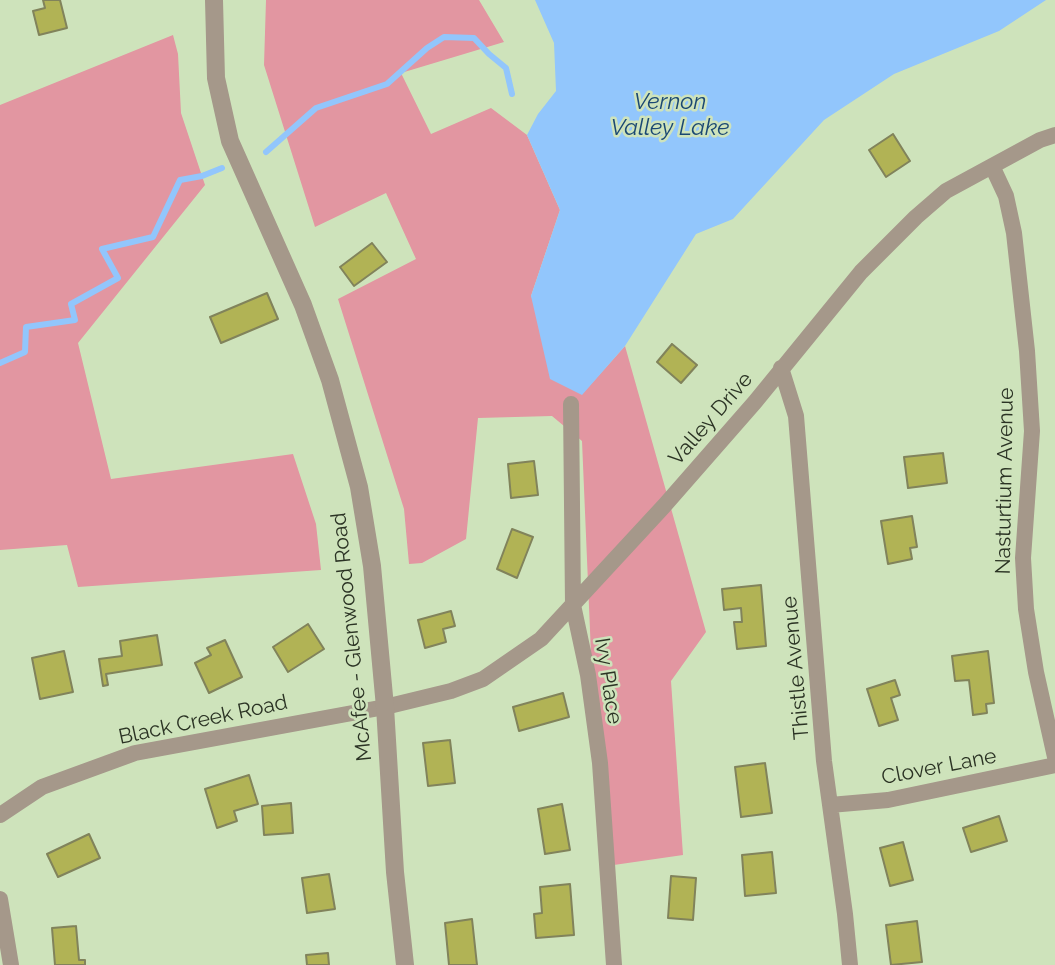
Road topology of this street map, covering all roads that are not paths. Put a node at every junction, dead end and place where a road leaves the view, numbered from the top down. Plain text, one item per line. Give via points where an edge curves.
1 (214, 0) edge
2 (1055, 135) edge
3 (992, 166) junction
4 (781, 369) junction
5 (570, 404) dead end
6 (573, 605) junction
7 (385, 707) junction
8 (1055, 757) edge
9 (1055, 765) edge
10 (830, 804) junction
11 (0, 816) edge
12 (0, 899) edge
13 (11, 965) edge
14 (405, 965) edge
15 (614, 965) edge
16 (849, 965) edge

1 - 7 street, McAfee - Glenwood Road via 216,78 230,141 303,305 330,380 359,487 372,566
2 - 3 street, Valley Drive
3 - 4 street, Valley Drive via 946,191 916,217 860,272
3 - 8 street, Nasturtium Avenue via 1006,196 1014,233 1027,351 1032,431 1023,558 1025,596 1035,672
4 - 6 street, Valley Drive
4 - 10 street, Thistle Avenue via 796,416
5 - 6 street, Ivy Place
6 - 7 street, Valley Drive via 541,639 483,679
6 - 15 street, Ivy Place via 600,763
7 - 11 street, Black Creek Road via 135,752 41,787
7 - 14 street, McAfee - Glenwood Road
9 - 10 street, Clover Lane via 888,800
10 - 16 street, Thistle Avenue
12 - 13 street

